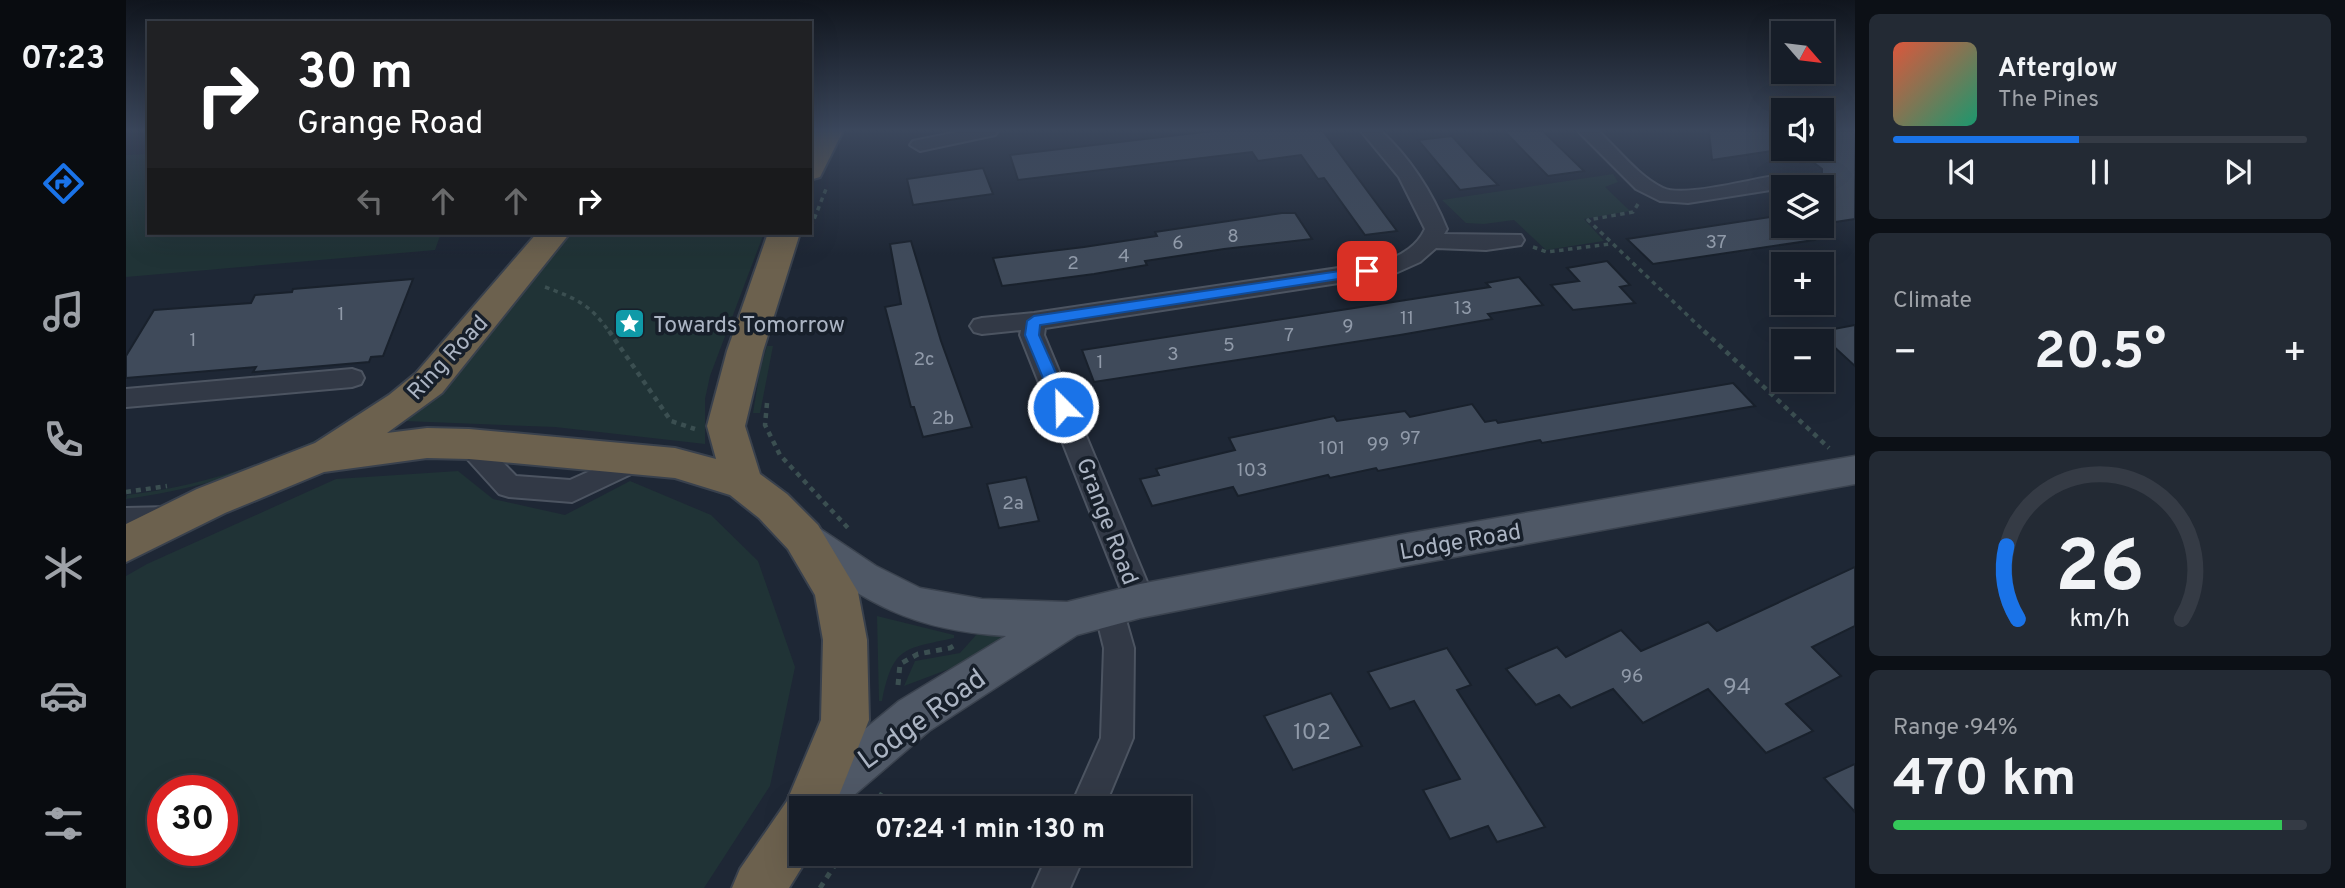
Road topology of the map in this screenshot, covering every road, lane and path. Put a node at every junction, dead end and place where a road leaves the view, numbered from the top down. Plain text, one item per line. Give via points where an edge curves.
1 (1405, 172) edge
2 (1632, 172) edge
3 (1771, 184) edge
4 (1661, 195) junction
5 (1640, 200) joint
6 (552, 235) edge
7 (784, 235) edge
8 (1513, 240) joint
9 (1431, 242) junction
10 (1611, 243) junction
11 (533, 283) dead end
12 (1034, 321) junction
13 (982, 327) dead end
14 (352, 378) dead end
15 (126, 398) edge
16 (765, 425) dead end
17 (692, 429) dead end
18 (320, 457) junction
19 (1852, 470) edge
20 (743, 483) junction
21 (126, 492) edge
22 (174, 502) junction
23 (126, 520) edge
24 (803, 537) junction
25 (855, 537) dead end
26 (126, 544) edge
27 (1124, 605) junction
28 (1067, 620) junction
29 (964, 639) dead end
30 (897, 689) dead end
31 (813, 796) edge
32 (823, 796) edge
33 (1092, 796) edge
34 (789, 840) edge
35 (834, 866) edge
36 (1061, 866) edge
37 (759, 888) edge
38 (820, 888) edge
39 (1051, 888) edge

1 - 9 street via 1427,203 1436,229
2 - 4 street
3 - 4 street
4 - 5 street
5 - 10 path via 1633,212 1588,220
6 - 18 highway, Ring Road via 429,383
7 - 20 highway via 745,351 726,426
8 - 9 street
8 - 10 path via 1546,252
9 - 12 street via 1417,256 1391,268
10 - 19 path
11 - 17 path via 582,301 597,314 671,421
12 - 13 street
12 - 27 street, Grange Road via 1032,335
14 - 15 street
16 - 25 path via 780,455
18 - 20 highway via 427,443 469,444 675,463
18 - 22 highway
19 - 27 main road, Lodge Road
20 - 24 highway via 774,506
21 - 22 path
22 - 23 street
22 - 26 highway
24 - 28 main road, Lodge Road via 902,599 996,618
24 - 31 highway via 836,592 845,640 845,720
27 - 28 main road, Lodge Road
27 - 33 street, Grange Road via 1117,738
28 - 32 main road, Lodge Road via 914,716
29 - 30 path via 900,664
34 - 37 highway
35 - 38 path
36 - 39 street

